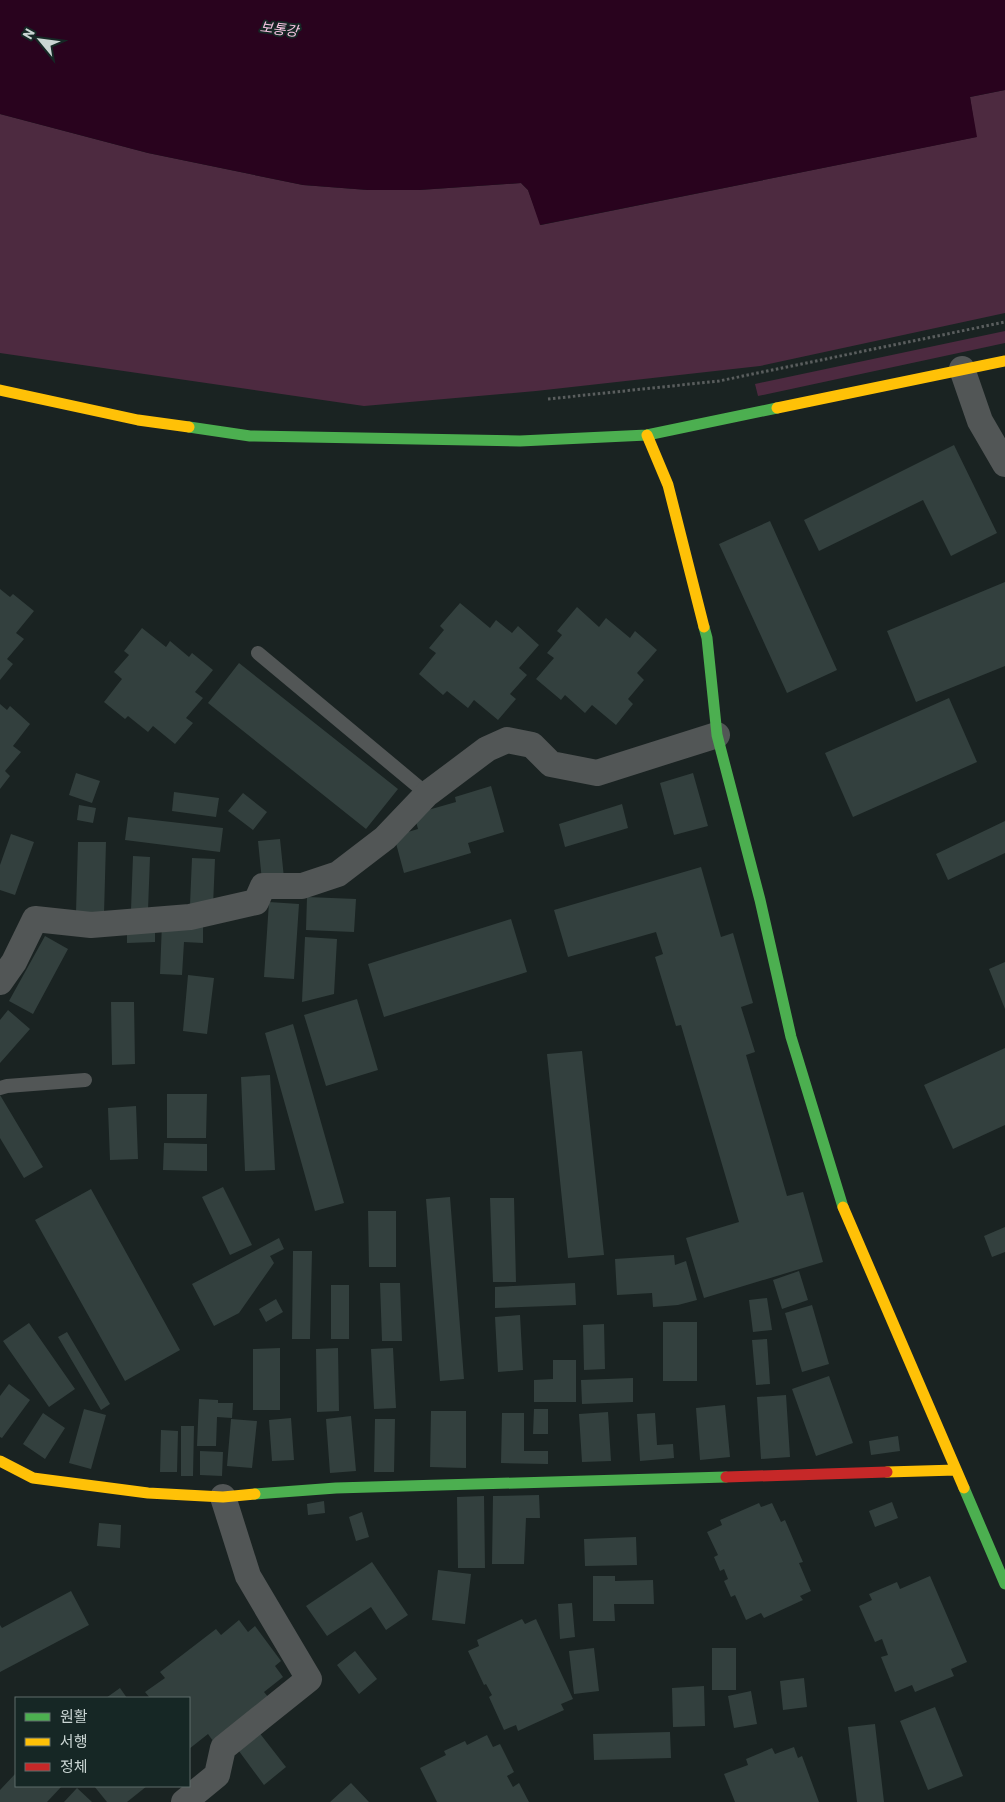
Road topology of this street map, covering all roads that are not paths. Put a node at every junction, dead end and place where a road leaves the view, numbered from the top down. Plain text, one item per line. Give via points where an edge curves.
1 (1005, 361) edge
2 (962, 369) junction
3 (0, 390) edge
4 (647, 435) junction
5 (1005, 464) edge
6 (258, 653) dead end
7 (717, 735) junction
8 (427, 794) junction
9 (0, 982) edge
10 (85, 1080) dead end
11 (0, 1088) edge
12 (0, 1461) edge
13 (956, 1470) junction
14 (224, 1497) junction
15 (1005, 1584) edge
16 (184, 1802) edge

1 - 2 main road
2 - 4 main road
2 - 5 street via 980,421
3 - 4 main road via 138,420 250,436 520,441
4 - 7 main road via 668,485 707,638
6 - 8 lane
7 - 8 street via 597,773 551,764 532,745 507,740 487,749
7 - 13 main road via 791,1037 844,1212
8 - 9 street via 385,838 338,874 302,886 263,886 256,902 190,917 92,925 35,919 14,962
10 - 11 lane
12 - 14 main road via 33,1478 148,1493
13 - 14 main road via 336,1488
13 - 15 main road
14 - 16 street via 248,1576 309,1679 223,1748 217,1775

